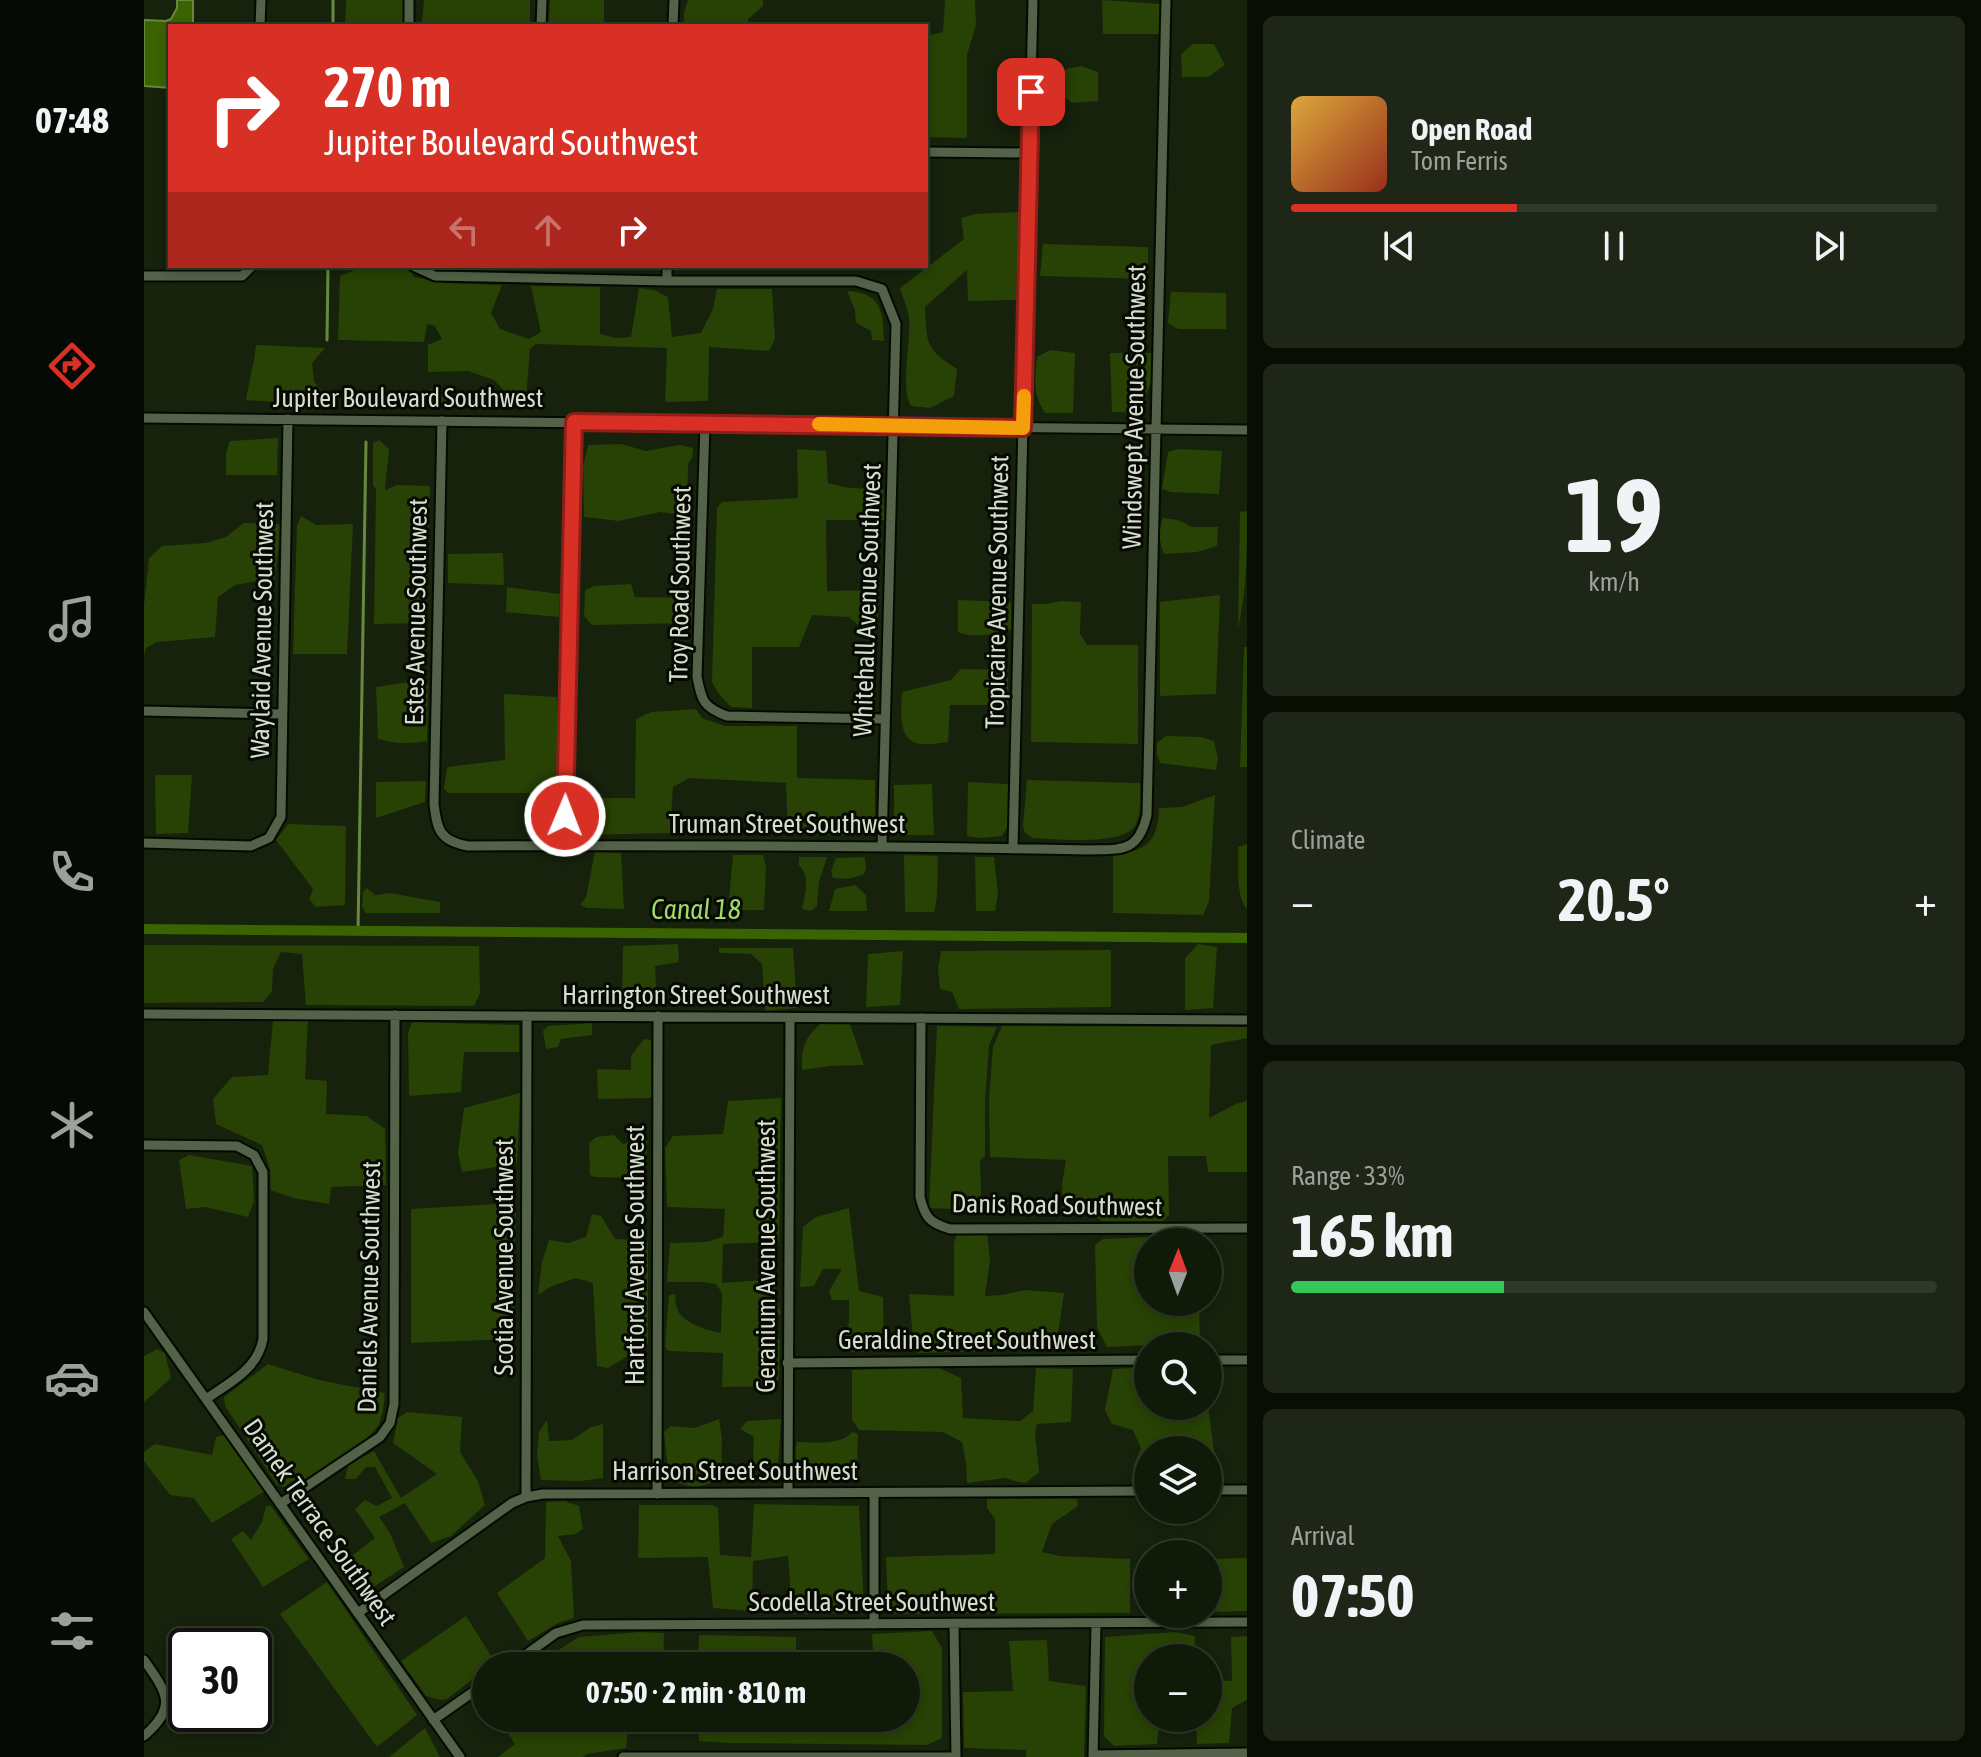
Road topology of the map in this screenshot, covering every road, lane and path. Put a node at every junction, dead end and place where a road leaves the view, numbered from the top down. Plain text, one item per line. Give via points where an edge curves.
1 (261, 0) edge
2 (409, 0) edge
3 (542, 0) edge
4 (674, 0) edge
5 (1033, 0) edge
6 (1166, 0) edge
7 (260, 24) edge
8 (409, 24) edge
9 (541, 24) edge
10 (673, 24) edge
11 (928, 152) edge
12 (1029, 153) junction
13 (250, 268) edge
14 (417, 268) edge
15 (537, 268) edge
16 (667, 268) edge
17 (144, 276) edge
18 (537, 278) junction
19 (667, 281) junction
20 (144, 418) edge
21 (288, 419) junction
22 (442, 421) junction
23 (574, 422) junction
24 (705, 423) junction
25 (893, 425) junction
26 (1023, 428) junction
27 (1155, 429) junction
28 (1247, 430) edge
29 (144, 711) edge
30 (282, 714) junction
31 (885, 719) junction
32 (434, 804) joint
33 (1147, 815) joint
34 (144, 843) edge
35 (564, 845) junction
36 (882, 846) junction
37 (1013, 849) junction
38 (144, 1014) edge
39 (395, 1015) junction
40 (527, 1016) junction
41 (658, 1016) junction
42 (790, 1018) junction
43 (921, 1018) junction
44 (1247, 1020) edge
45 (144, 1145) edge
46 (1247, 1228) edge
47 (144, 1312) edge
48 (1134, 1360) edge
49 (1222, 1360) edge
50 (1247, 1360) edge
51 (787, 1363) junction
52 (206, 1399) junction
53 (1222, 1490) edge
54 (1247, 1490) edge
55 (1134, 1491) edge
56 (788, 1493) junction
57 (874, 1493) junction
58 (657, 1494) junction
59 (526, 1497) junction
60 (280, 1504) junction
61 (358, 1613) junction
62 (1247, 1622) edge
63 (874, 1624) junction
64 (954, 1624) junction
65 (1096, 1624) junction
66 (530, 1652) edge
67 (144, 1660) edge
68 (472, 1693) edge
69 (433, 1720) junction
70 (144, 1736) edge
71 (1247, 1753) edge
72 (1093, 1756) edge
73 (460, 1757) edge
74 (623, 1757) edge
75 (956, 1757) edge

1 - 7 street
2 - 8 street
3 - 9 street
4 - 10 street
5 - 12 street, Tropicaire Avenue Southwest
6 - 27 street, Windswept Avenue Southwest
11 - 12 street
12 - 26 street, Tropicaire Avenue Southwest
13 - 17 street via 242,276
14 - 18 street via 435,276
15 - 18 street
16 - 19 street
18 - 19 street
19 - 25 street, Whitehall Avenue Southwest via 856,281 882,289 896,324
20 - 21 street, Jupiter Boulevard Southwest
21 - 22 street, Jupiter Boulevard Southwest
21 - 30 street, Waylaid Avenue Southwest
22 - 23 street, Jupiter Boulevard Southwest
22 - 32 street, Estes Avenue Southwest
23 - 24 street, Jupiter Boulevard Southwest
23 - 35 street
24 - 25 street, Jupiter Boulevard Southwest
24 - 31 street, Troy Road Southwest via 697,674 701,697 710,709 727,716
25 - 26 street, Jupiter Boulevard Southwest
25 - 31 street, Whitehall Avenue Southwest
26 - 27 street, Jupiter Boulevard Southwest
26 - 37 street, Tropicaire Avenue Southwest
27 - 28 street, Jupiter Boulevard Southwest
27 - 33 street, Windswept Avenue Southwest
29 - 30 street
30 - 34 street, Waylaid Avenue Southwest via 281,817 269,838 251,846
31 - 36 street, Whitehall Avenue Southwest
32 - 35 street, Truman Street Southwest via 441,836 454,844
33 - 37 street, Truman Street Southwest via 1143,833 1119,849
35 - 36 street, Truman Street Southwest
36 - 37 street, Truman Street Southwest
38 - 39 street, Harrington Street Southwest
39 - 40 street, Harrington Street Southwest
39 - 60 street, Daniels Avenue Southwest via 390,1423 380,1437
40 - 41 street, Harrington Street Southwest
40 - 59 street, Scotia Avenue Southwest
41 - 42 street, Harrington Street Southwest
41 - 58 street, Hartford Avenue Southwest
42 - 43 street, Harrington Street Southwest
42 - 51 street, Geranium Avenue Southwest
43 - 44 street, Harrington Street Southwest
43 - 46 street, Danis Road Southwest via 920,1197 934,1224 950,1229
45 - 52 street via 237,1146 254,1155 263,1172 260,1355
47 - 52 street, Damek Terrace Southwest
48 - 51 street, Geraldine Street Southwest
49 - 50 street
51 - 56 street, Geranium Avenue Southwest
52 - 60 street, Damek Terrace Southwest
53 - 54 street
55 - 57 street, Harrison Street Southwest
56 - 57 street, Harrison Street Southwest
56 - 58 street, Harrison Street Southwest
57 - 63 street
58 - 59 street, Harrison Street Southwest
59 - 61 street, Harrison Street Southwest
60 - 61 street, Damek Terrace Southwest
61 - 69 street, Damek Terrace Southwest
62 - 65 street, Scodella Street Southwest
63 - 64 street, Scodella Street Southwest
63 - 66 street, Scodella Street Southwest via 583,1625 556,1633
64 - 65 street, Scodella Street Southwest
64 - 75 street
65 - 72 street
67 - 70 street via 162,1686 166,1709
68 - 69 street
69 - 73 street, Damek Terrace Southwest
71 - 72 street
74 - 75 street

